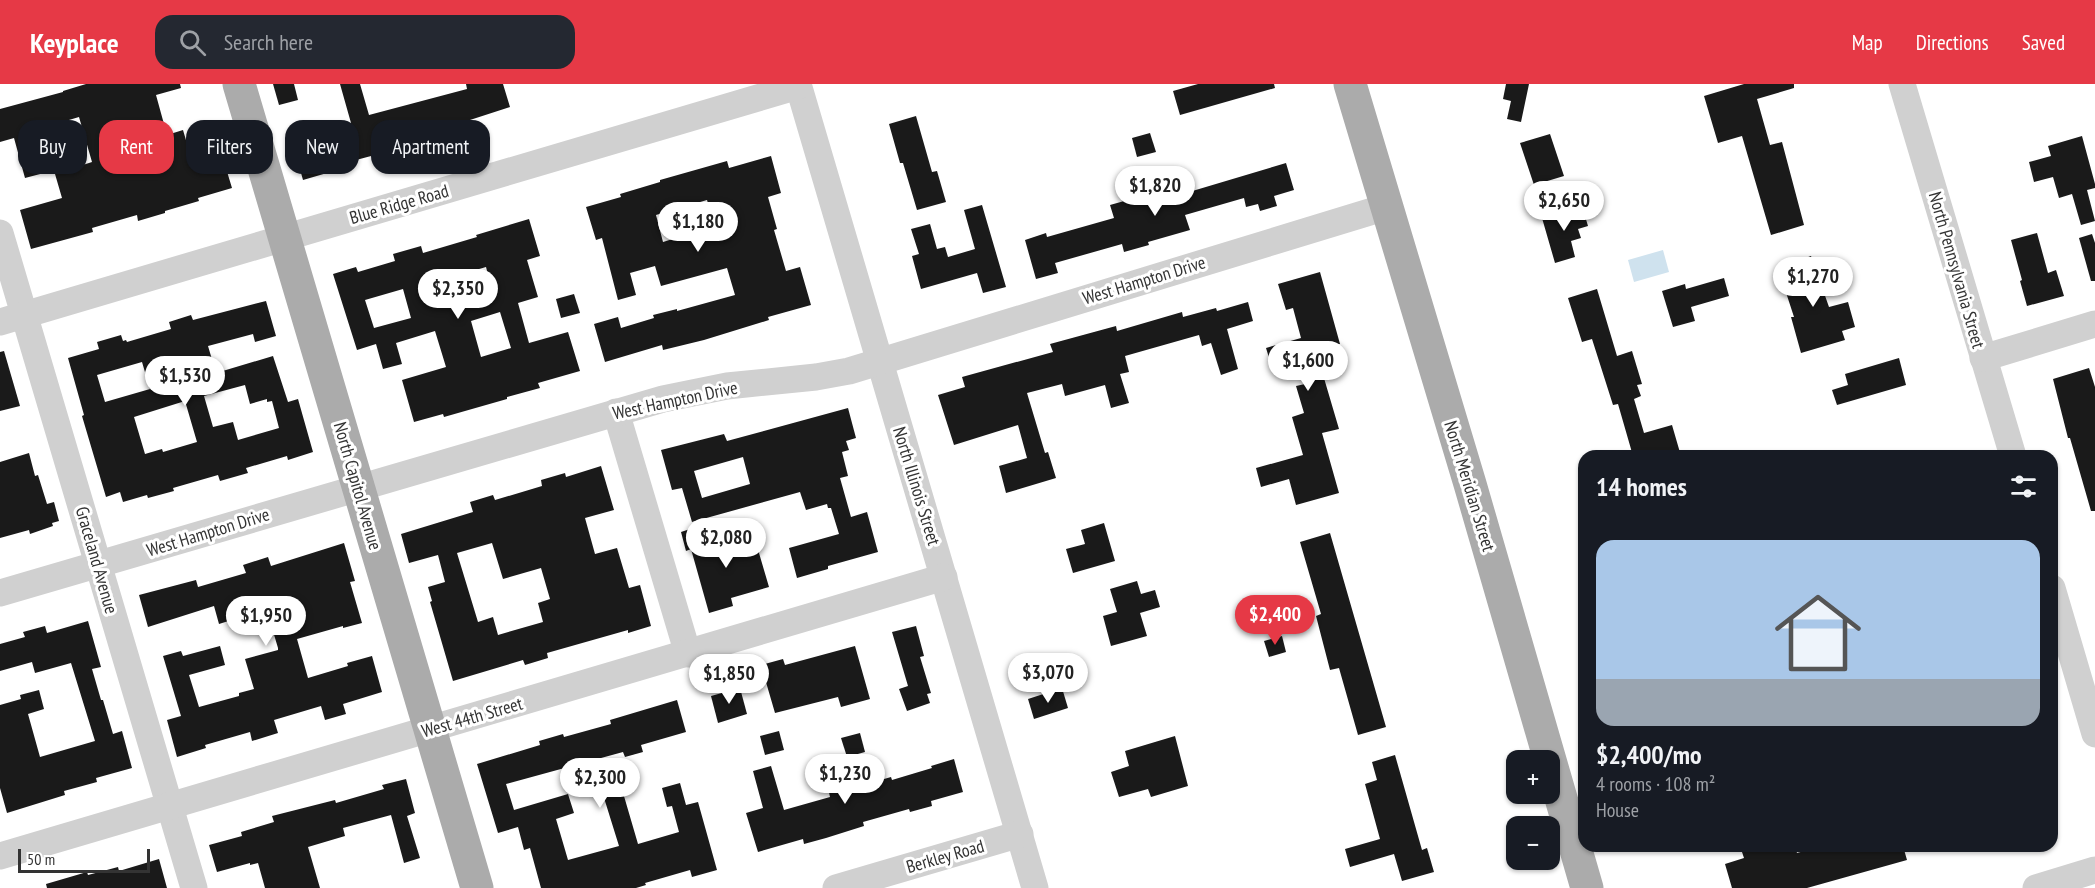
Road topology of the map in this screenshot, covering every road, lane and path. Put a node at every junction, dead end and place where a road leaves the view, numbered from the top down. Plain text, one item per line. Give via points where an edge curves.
1 (239, 84) edge
2 (1350, 84) edge
3 (1902, 84) edge
4 (798, 85) edge
5 (1386, 207) junction
6 (0, 233) edge
7 (285, 238) junction
8 (12, 319) edge
9 (2095, 324) edge
10 (1983, 358) junction
11 (879, 361) junction
12 (616, 412) junction
13 (2011, 450) edge
14 (358, 487) junction
15 (98, 565) junction
16 (944, 577) junction
17 (0, 593) edge
18 (2058, 608) edge
19 (688, 654) junction
20 (430, 729) junction
21 (2095, 734) edge
22 (169, 807) junction
23 (1020, 834) junction
24 (0, 856) edge
25 (2095, 870) edge
26 (194, 888) edge
27 (477, 888) edge
28 (836, 888) edge
29 (1035, 888) edge
30 (1587, 888) edge
31 (2036, 888) edge

1 - 7 main road, North Capitol Avenue
2 - 5 main road, North Meridian Street
3 - 10 street, North Pennsylvania Street
4 - 7 street, Blue Ridge Road
4 - 11 street, North Illinois Street
5 - 11 street, West Hampton Drive
5 - 30 main road, North Meridian Street
6 - 8 street, Graceland Avenue
7 - 8 street, Blue Ridge Road
7 - 14 main road, North Capitol Avenue
8 - 15 street, Graceland Avenue
9 - 10 street
10 - 13 street, North Pennsylvania Street
11 - 12 street, West Hampton Drive via 825,376 687,393
11 - 16 street, North Illinois Street
12 - 14 street, West Hampton Drive
12 - 19 street
14 - 15 street, West Hampton Drive
14 - 20 main road, North Capitol Avenue
15 - 17 street, West Hampton Drive
15 - 22 street, Graceland Avenue
16 - 19 street, West 44th Street
16 - 23 street, North Illinois Street
18 - 21 street
19 - 20 street, West 44th Street
20 - 22 street, West 44th Street
20 - 27 main road, North Capitol Avenue
22 - 24 street, West 44th Street
22 - 26 street, Graceland Avenue
23 - 28 street, Berkley Road
23 - 29 street, North Illinois Street
25 - 31 street

